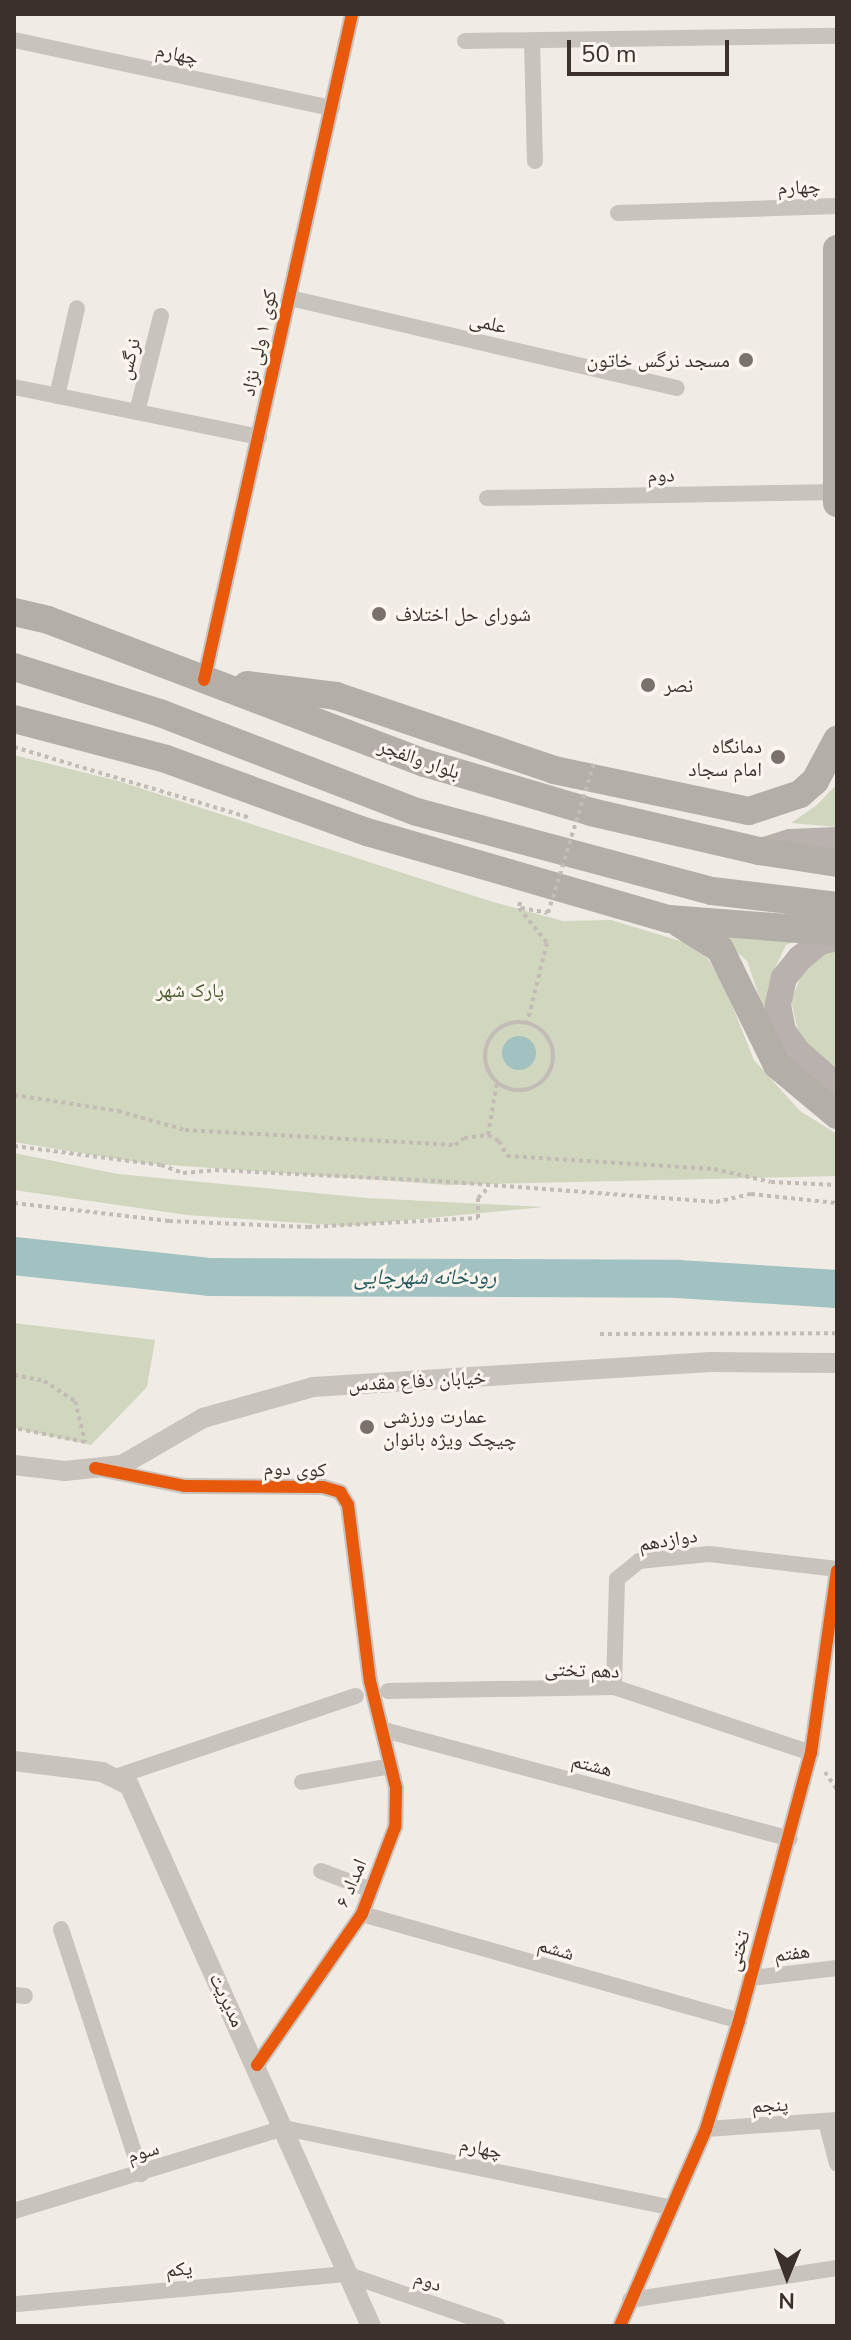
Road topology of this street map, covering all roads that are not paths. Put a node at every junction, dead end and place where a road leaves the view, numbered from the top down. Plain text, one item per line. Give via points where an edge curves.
1 (352, 14) edge
2 (837, 36) edge
3 (14, 40) edge
4 (465, 41) dead end
5 (532, 41) junction
6 (332, 108) junction
7 (535, 161) dead end
8 (837, 206) edge
9 (618, 213) dead end
10 (837, 249) edge
11 (290, 298) junction
12 (77, 308) dead end
13 (161, 316) dead end
14 (14, 387) edge
15 (677, 388) dead end
16 (57, 396) junction
17 (137, 412) junction
18 (259, 437) junction
19 (837, 492) edge
20 (487, 498) dead end
21 (837, 503) edge
22 (14, 612) edge
23 (14, 667) edge
24 (204, 680) junction
25 (14, 719) edge
26 (837, 740) edge
27 (837, 840) edge
28 (759, 851) junction
29 (837, 863) edge
30 (837, 906) edge
31 (669, 919) junction
32 (837, 935) edge
33 (837, 1086) edge
34 (837, 1115) edge
35 (837, 1363) edge
36 (14, 1465) edge
37 (95, 1468) junction
38 (837, 1570) edge
39 (614, 1687) junction
40 (381, 1691) junction
41 (356, 1696) dead end
42 (384, 1730) junction
43 (811, 1753) junction
44 (14, 1761) edge
45 (391, 1766) junction
46 (118, 1776) junction
47 (302, 1782) dead end
48 (790, 1839) junction
49 (321, 1871) dead end
50 (371, 1890) junction
51 (362, 1914) junction
52 (61, 1929) dead end
53 (837, 1968) edge
54 (751, 1978) junction
55 (739, 2021) junction
56 (257, 2065) junction
57 (832, 2121) edge
58 (284, 2128) junction
59 (706, 2129) junction
60 (837, 2164) edge
61 (141, 2174) junction
62 (670, 2207) junction
63 (14, 2211) edge
64 (837, 2268) edge
65 (346, 2274) junction
66 (630, 2300) junction
67 (17, 2304) dead end
68 (371, 2326) edge
69 (497, 2326) edge
70 (620, 2326) edge

1 - 6 street, کوی ۱ ولی نژاد
2 - 5 street
3 - 6 street, چهارم
4 - 5 street
5 - 7 street
6 - 11 street, کوی ۱ ولی نژاد
8 - 9 street, چهارم
10 - 19 highway
11 - 15 street, علمی
11 - 18 street, کوی ۱ ولی نژاد
12 - 16 street
13 - 17 street, نرگس
14 - 16 street
16 - 17 street
17 - 18 street
18 - 24 street, کوی ۱ ولی نژاد
19 - 20 street, دوم
19 - 21 highway
22 - 24 highway, بلوار والفجر
23 - 30 highway via 160,713 432,816 712,891
24 - 26 highway via 336,696 554,770 749,811 800,794 815,781
24 - 28 highway, بلوار والفجر via 425,763 591,812
25 - 31 highway via 166,759 367,832
27 - 28 main road via 790,842
28 - 29 highway, بلوار والفجر
31 - 32 highway
31 - 34 highway via 720,949 777,1065
32 - 33 main road via 800,958 784,978 778,1005 783,1031 797,1051
35 - 37 street, خیابان دفاع مقدس via 710,1362 313,1387 203,1418 122,1465
36 - 37 street, خیابان دفاع مقدس via 65,1471
37 - 40 street, کوی دوم via 184,1486 340,1492 348,1505
38 - 39 street, دوازدهم via 709,1554 639,1561 617,1579
38 - 43 street, تختی
39 - 40 street, دهم تختی
39 - 43 street, دهم تختی
40 - 42 street, امداد ۶
41 - 46 street
42 - 45 street, امداد ۶
42 - 48 street, هشتم
43 - 48 street, تختی
44 - 46 street
45 - 47 street
45 - 50 street, امداد ۶ via 395,1827
46 - 56 street, مدیریت via 129,1785
48 - 54 street, تختی
49 - 50 street
50 - 51 street, امداد ۶
51 - 55 street, ششم
51 - 56 street, امداد ۶
52 - 61 street
53 - 54 street, هفتم
54 - 55 street, تختی
55 - 59 street, تختی
56 - 58 street, مدیریت
57 - 59 street, پنجم
57 - 60 street
58 - 61 street, سوم
58 - 62 street, چهارم
58 - 65 street, مدیریت
59 - 62 street, تختی
61 - 63 street, سوم
62 - 66 street, تختی
64 - 66 street
65 - 67 street, یکم
65 - 68 street, مدیریت
65 - 69 street, دوم
66 - 70 street, تختی

